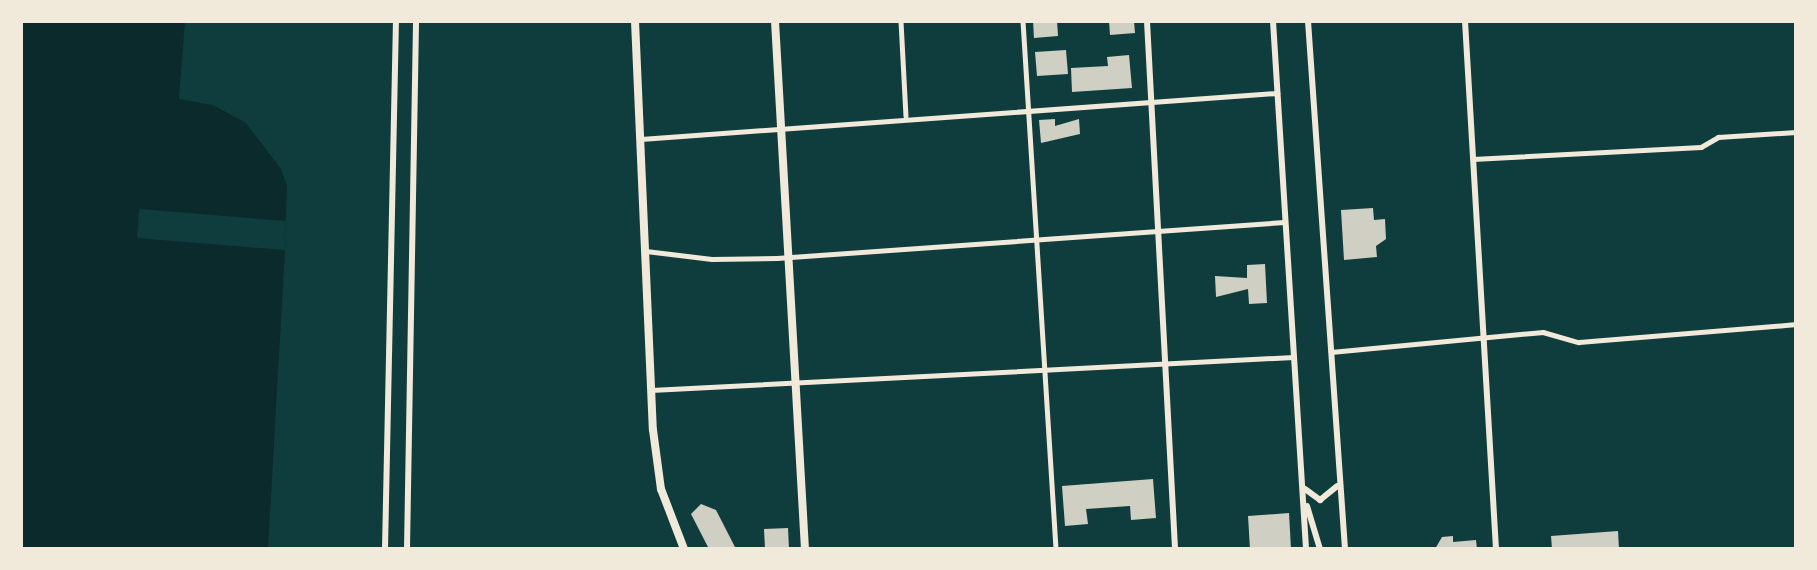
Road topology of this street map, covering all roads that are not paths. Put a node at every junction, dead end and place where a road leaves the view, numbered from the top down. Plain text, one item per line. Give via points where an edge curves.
1 (396, 21) edge
2 (416, 21) edge
3 (635, 21) edge
4 (775, 21) edge
5 (901, 21) edge
6 (1023, 21) edge
7 (1147, 21) edge
8 (1273, 21) edge
9 (1308, 21) edge
10 (1465, 21) edge
11 (1277, 93) junction
12 (1152, 101) junction
13 (1030, 109) junction
14 (906, 116) junction
15 (781, 124) junction
16 (1796, 132) edge
17 (641, 139) junction
18 (1473, 159) junction
19 (1284, 222) junction
20 (1158, 228) junction
21 (1038, 237) junction
22 (646, 251) junction
23 (789, 256) junction
24 (1796, 324) edge
25 (1483, 340) junction
26 (1330, 352) junction
27 (1293, 357) junction
28 (1166, 364) junction
29 (1046, 373) junction
30 (795, 383) junction
31 (650, 390) junction
32 (1338, 479) junction
33 (1303, 480) junction
34 (385, 549) edge
35 (407, 549) edge
36 (684, 549) edge
37 (805, 549) edge
38 (1056, 549) edge
39 (1175, 549) edge
40 (1306, 549) edge
41 (1320, 549) edge
42 (1345, 549) edge
43 (1496, 549) edge

1 - 34 main road
2 - 35 main road
3 - 17 highway
4 - 15 highway
5 - 14 street
6 - 13 street
7 - 12 main road
8 - 11 main road
9 - 26 main road
10 - 18 main road
11 - 12 street
11 - 19 main road
12 - 13 street
12 - 20 main road
13 - 14 street
13 - 21 street
14 - 15 street
15 - 17 street
15 - 23 highway
16 - 18 street via 1718,137 1701,147
17 - 22 highway
18 - 25 main road
19 - 20 street
19 - 27 main road
20 - 21 street
20 - 28 main road
21 - 23 street
21 - 29 street
22 - 23 street via 712,259
22 - 31 highway
23 - 30 highway
24 - 25 street via 1579,342 1543,332
25 - 26 street
25 - 43 main road
26 - 32 main road
27 - 28 street
27 - 33 main road
28 - 29 street
28 - 39 main road
29 - 30 street
29 - 38 street
30 - 31 street
30 - 37 highway
31 - 36 highway via 661,489
32 - 33 main road via 1334,495 1320,500 1309,496
32 - 42 main road
33 - 40 main road
33 - 41 main road

